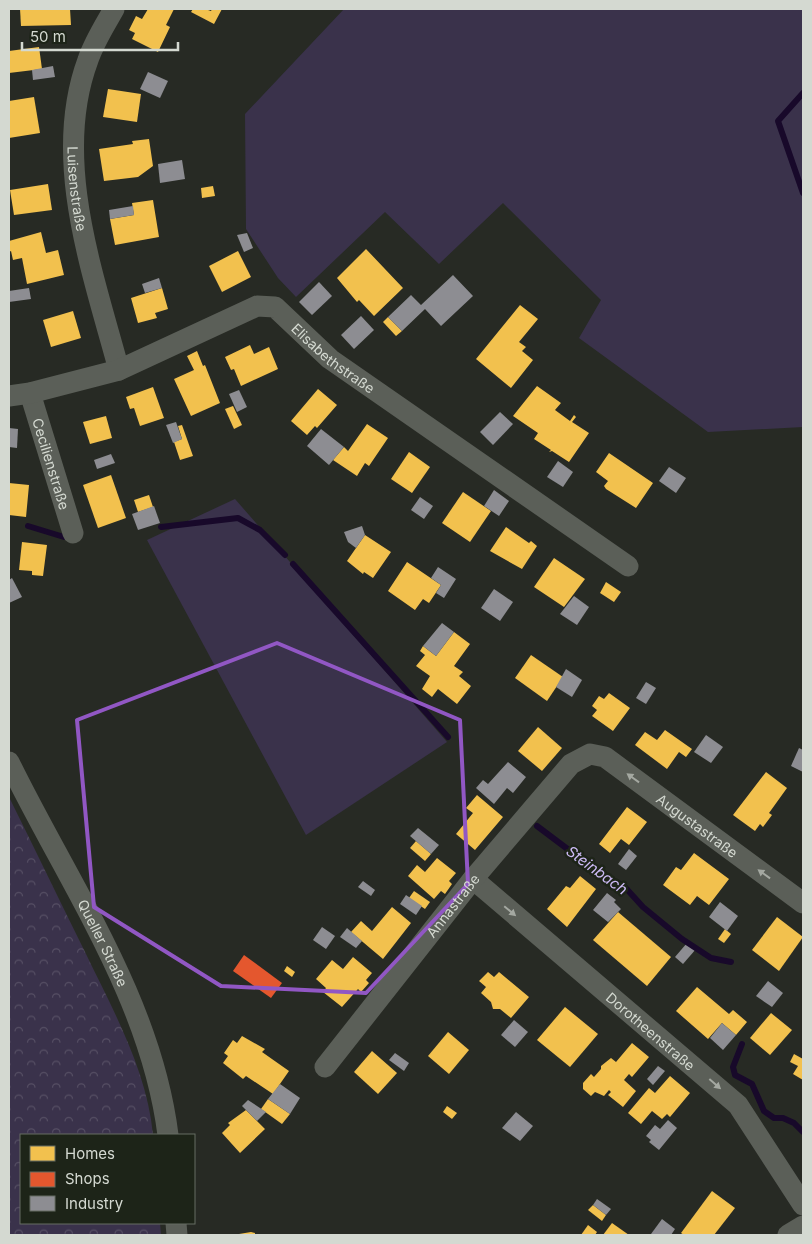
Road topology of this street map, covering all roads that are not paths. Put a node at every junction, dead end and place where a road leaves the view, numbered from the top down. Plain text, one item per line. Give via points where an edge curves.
1 (114, 9) edge
2 (119, 370) junction
3 (30, 393) junction
4 (9, 396) edge
5 (72, 534) dead end
6 (628, 566) dead end
7 (590, 754) joint
8 (9, 762) edge
9 (473, 879) junction
10 (803, 903) edge
11 (325, 1067) dead end
12 (168, 1134) edge
13 (803, 1205) edge
14 (803, 1226) edge
15 (788, 1235) edge

1 - 2 street, Luisenstraße via 88,60 73,140 80,224
2 - 3 street, Elisabethstraße
2 - 6 street, Elisabethstraße via 257,306 275,307 330,359
3 - 4 street, Elisabethstraße
3 - 5 street, Cecilienstraße
7 - 9 street, Annastraße via 571,764
10 -> 7 street, Augustastraße via 605,757
8 - 12 street, Queller Straße via 133,1006 152,1057
9 - 11 street, Annastraße
9 -> 13 street, Dorotheenstraße via 732,1100
14 - 15 street

